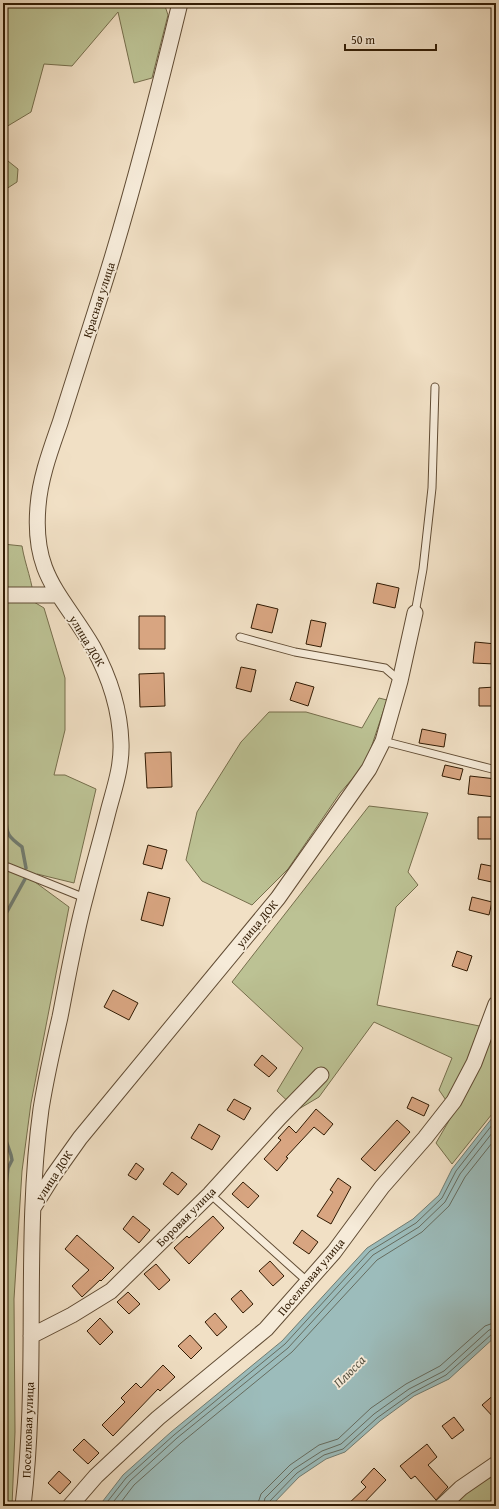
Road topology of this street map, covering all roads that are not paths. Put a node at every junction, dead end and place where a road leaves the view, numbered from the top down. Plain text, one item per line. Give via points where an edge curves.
1 (180, 3) edge
2 (435, 387) dead end
3 (3, 595) edge
4 (57, 595) junction
5 (415, 613) joint
6 (240, 637) dead end
7 (400, 681) junction
8 (383, 741) junction
9 (496, 770) edge
10 (3, 867) edge
11 (85, 898) junction
12 (496, 1004) edge
13 (322, 1075) dead end
14 (210, 1194) junction
15 (33, 1209) junction
16 (309, 1282) junction
17 (31, 1336) junction
18 (492, 1466) edge
19 (23, 1506) edge
20 (70, 1506) edge
21 (442, 1506) edge

1 - 4 street, Красная улица via 122,227 50,454 38,502 37,534 40,555
2 - 5 lane via 432,488
3 - 4 street
4 - 11 street, улица ДОК via 92,647 104,671 114,696 121,737 121,757 116,783
5 - 7 street, улица ДОК
6 - 7 lane via 295,652 385,668
7 - 8 street, улица ДОК
8 - 9 lane
8 - 15 street, улица ДОК via 369,769 278,898 80,1138
10 - 11 lane
11 - 15 street, улица ДОК via 42,1103 34,1171
12 - 16 street, Поселковая улица via 474,1063 454,1101 382,1187
13 - 14 street, Боровая улица
14 - 16 lane
14 - 17 street, Боровая улица via 111,1290 72,1315
15 - 17 street, Поселковая улица
16 - 20 street, Поселковая улица via 266,1329 158,1418 96,1476
17 - 19 street, Поселковая улица
18 - 21 street via 461,1488

